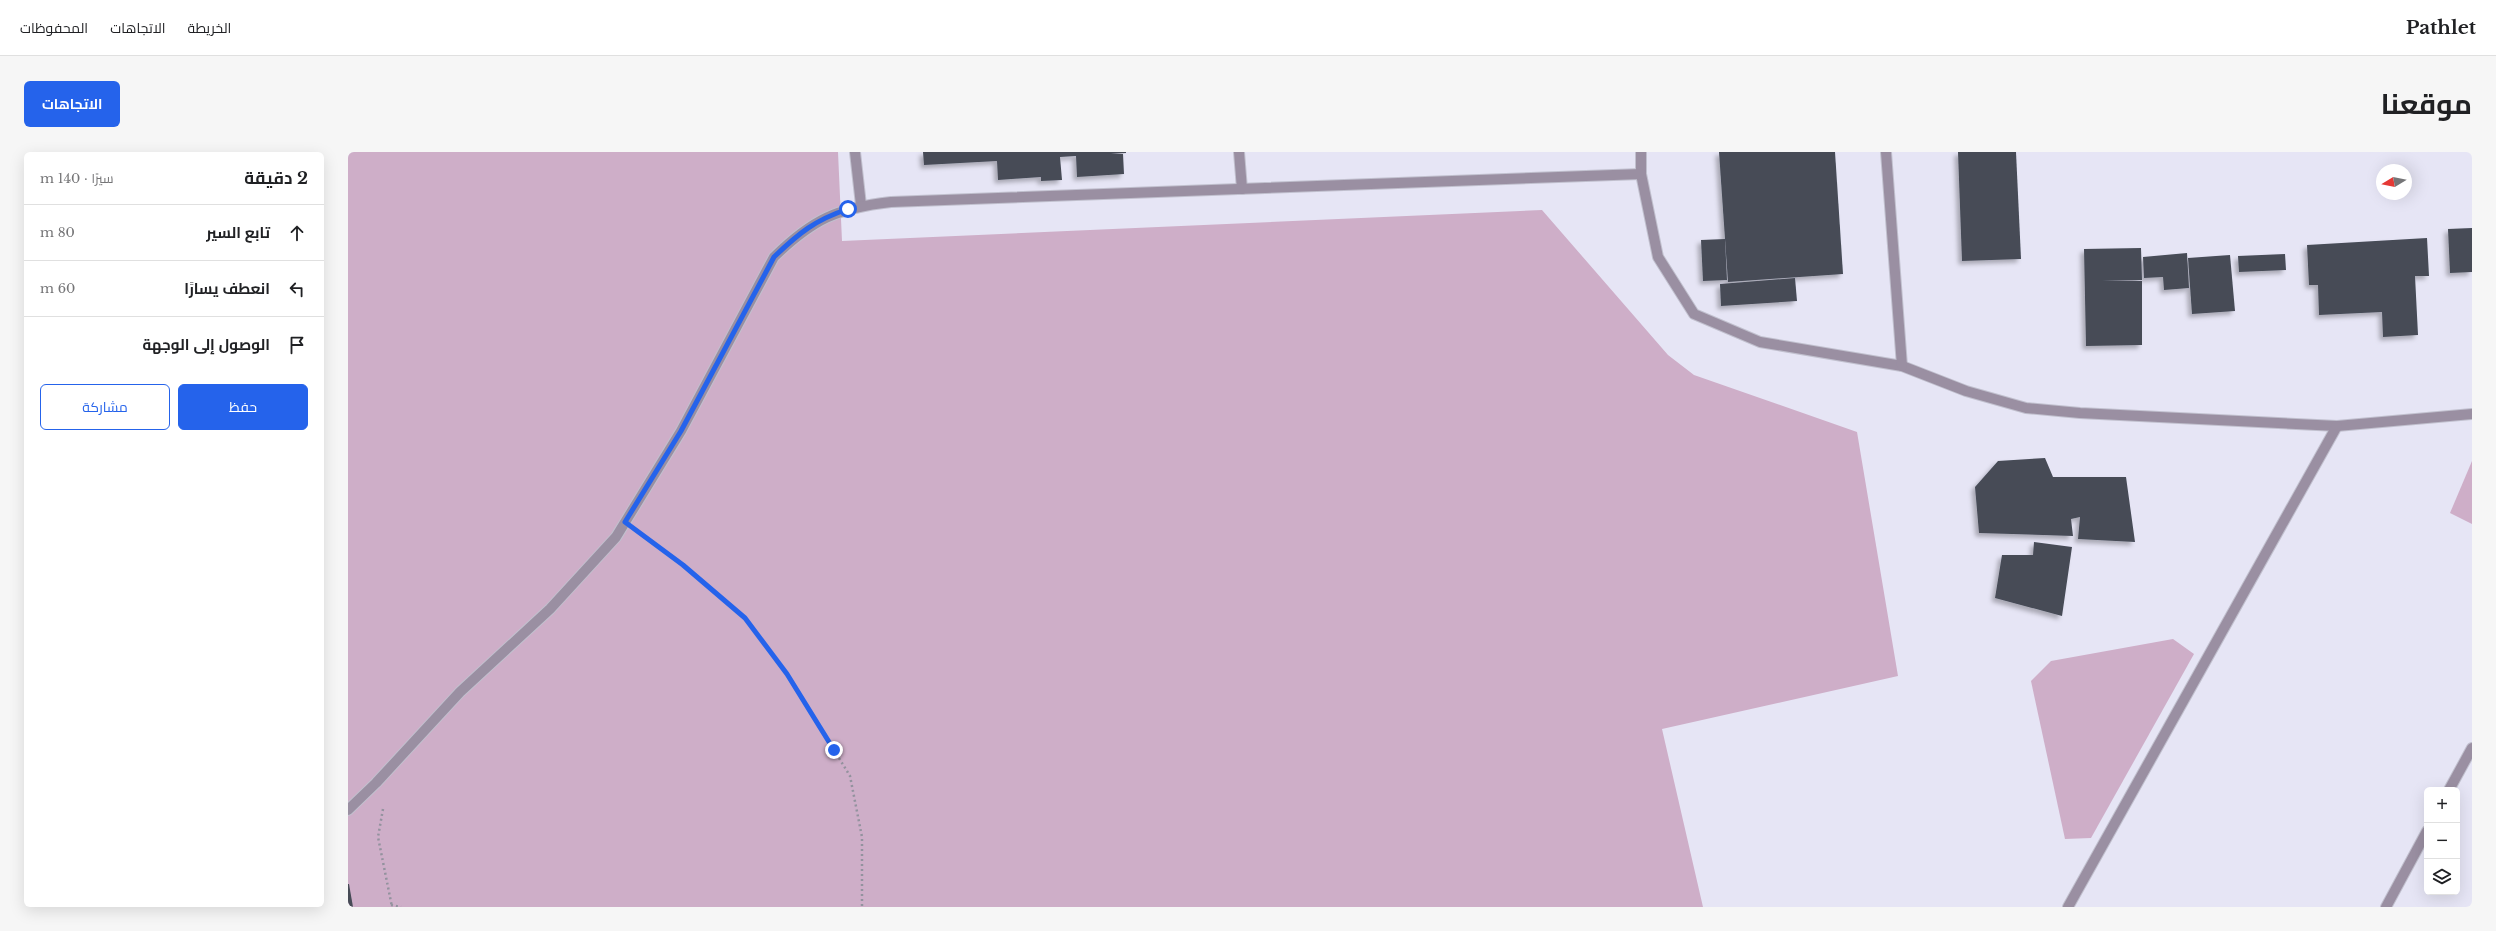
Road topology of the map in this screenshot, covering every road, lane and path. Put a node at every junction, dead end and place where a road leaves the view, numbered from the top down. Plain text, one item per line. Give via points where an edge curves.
1 (856, 152) edge
2 (1239, 152) edge
3 (1641, 152) edge
4 (1886, 152) edge
5 (1641, 174) junction
6 (1242, 189) junction
7 (861, 205) junction
8 (1902, 366) junction
9 (2472, 414) edge
10 (2337, 426) junction
11 (625, 522) junction
12 (2472, 748) edge
13 (2451, 787) edge
14 (383, 807) dead end
15 (348, 810) edge
16 (2424, 837) edge
17 (391, 906) edge
18 (401, 907) edge
19 (862, 907) edge
20 (2068, 907) edge
21 (2386, 907) edge

1 - 7 street
2 - 6 street
3 - 5 street
4 - 8 street
5 - 6 street
5 - 8 street via 1658,257 1694,314 1760,342
6 - 7 street
7 - 11 street via 823,217 795,236 774,257 681,431
8 - 10 street via 1966,391 2026,408
9 - 10 street
10 - 20 street
11 - 15 street via 616,537 550,609 460,692
11 - 19 path via 683,565 745,618 787,674 850,776 862,838
12 - 13 street
14 - 17 path via 378,837
16 - 21 street
17 - 18 path

